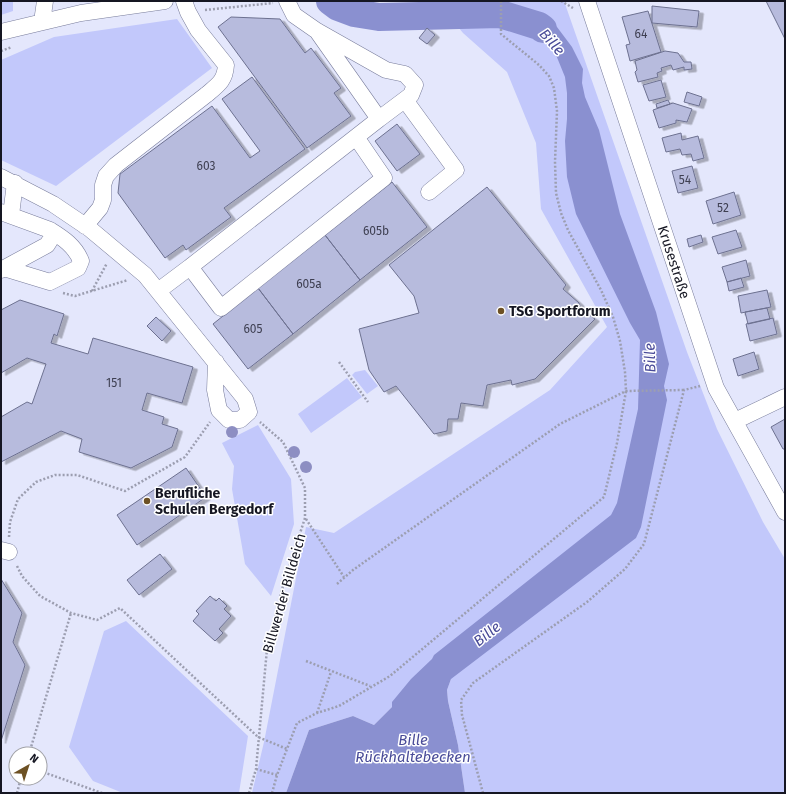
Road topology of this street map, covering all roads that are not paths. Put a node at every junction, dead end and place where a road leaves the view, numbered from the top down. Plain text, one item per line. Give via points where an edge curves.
1 (45, 1) edge
2 (165, 1) edge
3 (184, 1) edge
4 (287, 1) edge
5 (587, 1) edge
6 (42, 22) junction
7 (317, 31) junction
8 (3, 33) edge
9 (405, 100) junction
10 (379, 118) junction
11 (356, 137) junction
12 (8, 180) edge
13 (429, 192) dead end
14 (6, 213) edge
15 (85, 226) junction
16 (50, 230) junction
17 (190, 267) junction
18 (2, 269) edge
19 (158, 291) junction
20 (216, 362) junction
21 (785, 397) edge
22 (735, 421) junction
23 (785, 512) edge

1 - 6 street
2 - 6 street via 81,13
3 - 15 street via 198,30 226,65 224,78 220,84 116,164 106,176 100,208
4 - 7 street via 294,15
5 - 22 street, Krusestraße via 716,388
6 - 8 street
7 - 9 street via 386,70 405,74 415,85 411,95
7 - 10 street
9 - 10 street
9 - 13 street via 456,170
10 - 11 street
11 - 17 street
11 - 17 street via 384,178 221,308
12 - 14 street
12 - 15 street via 53,204
14 - 16 street
15 - 19 street via 145,275
16 - 18 street via 52,237 47,245
16 - 18 street via 66,239 77,252 81,260 78,268 50,282
17 - 19 street
19 - 20 street
20 - 20 street via 245,399 249,412 240,420 229,420 219,410 215,390
21 - 22 street
22 - 23 street, Krusestraße

